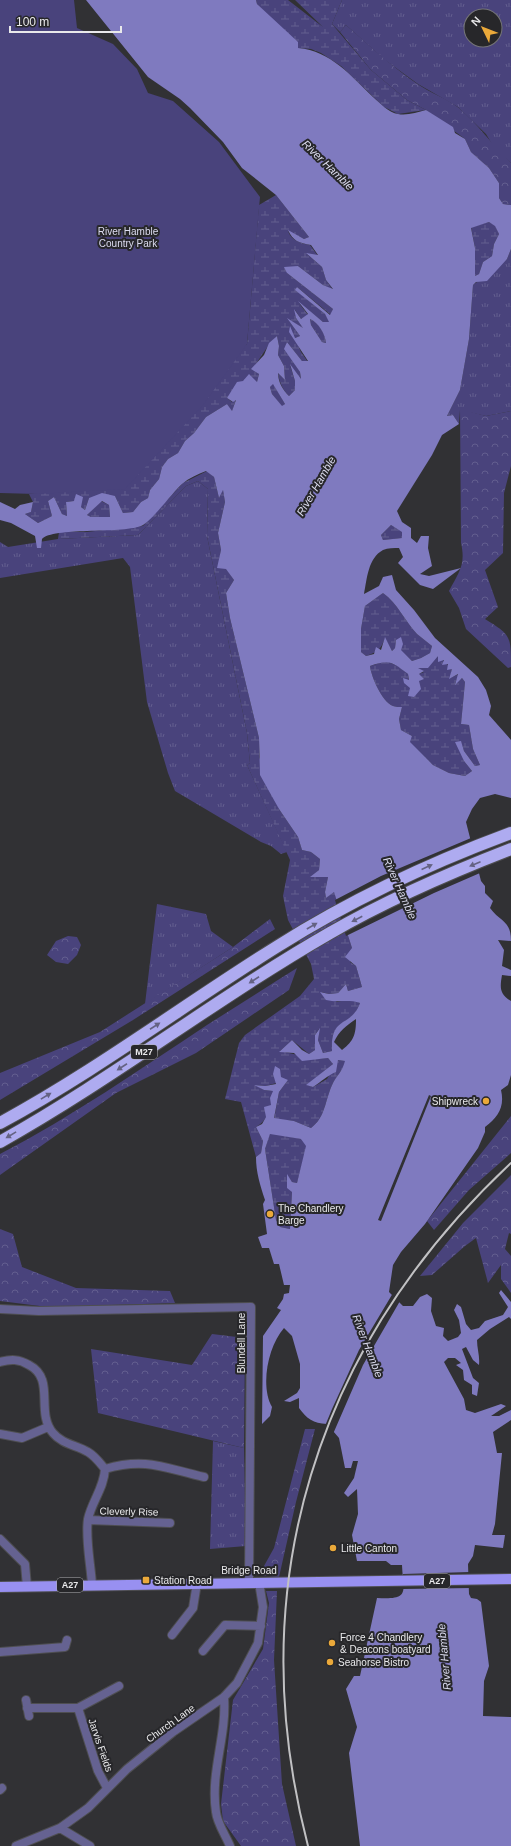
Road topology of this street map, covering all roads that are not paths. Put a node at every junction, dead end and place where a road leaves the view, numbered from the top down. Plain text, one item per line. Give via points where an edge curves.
1 (511, 833) edge
2 (511, 849) edge
3 (0, 1123) edge
4 (0, 1142) edge
5 (0, 1309) edge
6 (0, 1362) edge
7 (48, 1427) junction
8 (0, 1434) edge
9 (105, 1469) junction
10 (204, 1477) dead end
11 (88, 1520) junction
12 (170, 1522) dead end
13 (0, 1539) edge
14 (511, 1579) edge
15 (254, 1582) junction
16 (197, 1583) junction
17 (92, 1585) junction
18 (27, 1587) junction
19 (0, 1588) edge
20 (261, 1626) junction
21 (172, 1635) dead end
22 (67, 1640) dead end
23 (203, 1651) dead end
24 (0, 1652) edge
25 (118, 1677) dead end
26 (224, 1697) junction
27 (27, 1708) dead end
28 (78, 1708) junction
29 (107, 1788) junction
30 (60, 1828) junction
31 (16, 1846) edge
32 (90, 1846) edge
33 (230, 1846) edge

3 -> 1 highway, M27 via 332,914 392,883
2 -> 4 highway, M27 via 391,901 331,933 72,1099
5 - 15 street, Blundell Lane via 39,1311 251,1306
6 - 7 street via 21,1360 40,1373 44,1382 44,1417
7 - 8 street via 22,1438
7 - 9 street via 65,1443 87,1451
9 - 10 street via 124,1463 148,1463
9 - 11 street, Cleverly Rise via 104,1480
11 - 12 street, Cleverly Rise
11 - 17 street, Cleverly Rise
13 - 18 street via 25,1564
14 - 15 main road, Bridge Road / A27
15 - 16 main road, Bridge Road / A27
15 - 20 street, Church Lane via 263,1606
16 - 17 main road, Bridge Road / A27
16 - 21 street via 193,1608
17 - 18 main road, Bridge Road / A27
18 - 19 main road, Bridge Road / A27
20 - 23 street via 224,1625
20 - 26 street, Church Lane via 258,1642 250,1660 237,1683
22 - 24 street via 65,1647
25 - 28 street via 120,1688
26 - 29 street, Church Lane via 173,1732
26 - 33 street via 225,1710 214,1776 215,1806
27 - 28 street
28 - 29 street, Jarvis Fields via 98,1770
29 - 30 street, Church Lane via 88,1808
30 - 31 street, Church Lane
30 - 32 street

